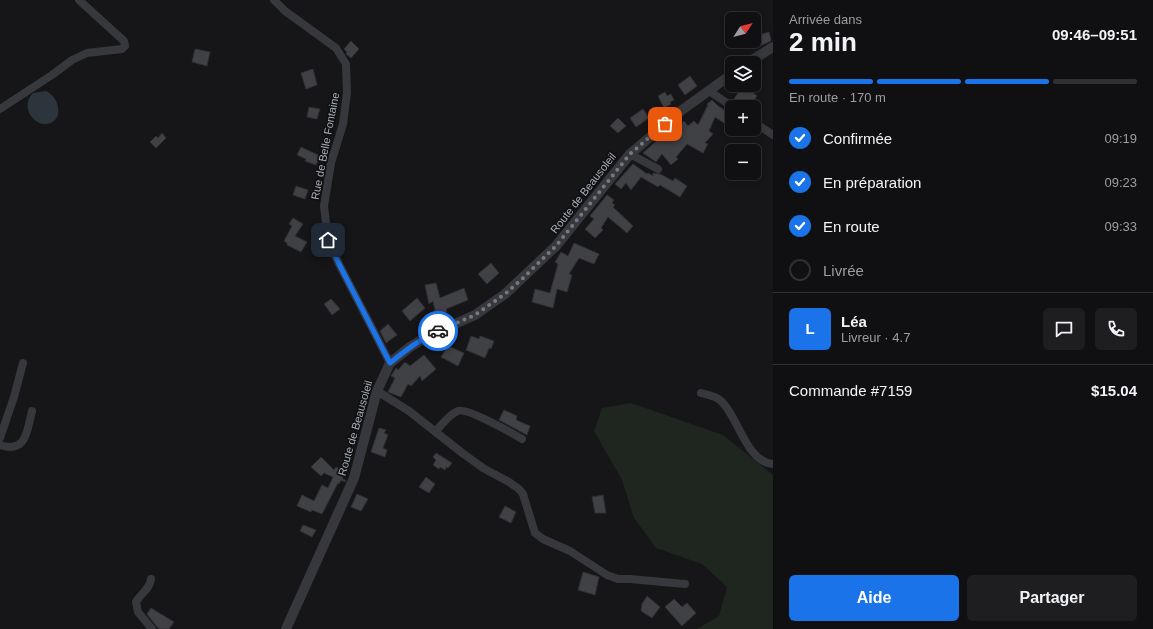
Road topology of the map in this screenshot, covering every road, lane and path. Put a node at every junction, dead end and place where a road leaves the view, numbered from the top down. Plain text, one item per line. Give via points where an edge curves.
1 (79, 0) edge
2 (274, 0) edge
3 (773, 47) edge
4 (758, 56) edge
5 (725, 79) edge
6 (708, 91) junction
7 (725, 102) edge
8 (0, 109) edge
9 (761, 127) edge
10 (773, 135) edge
11 (630, 154) junction
12 (658, 169) dead end
13 (24, 363) dead end
14 (390, 363) junction
15 (377, 391) junction
16 (701, 393) dead end
17 (32, 411) dead end
18 (435, 432) junction
19 (0, 438) edge
20 (522, 438) dead end
21 (0, 445) edge
22 (773, 464) edge
23 (151, 579) dead end
24 (685, 584) dead end
25 (152, 629) edge
26 (286, 629) edge

1 - 8 street via 124,41 125,46 122,49 87,52
2 - 14 street, Rue de Belle Fontaine via 336,48 346,64 348,93 343,124 331,162 324,206 328,240
3 - 4 street
5 - 6 street, Route de Beausoleil
6 - 7 street
6 - 11 street, Route de Beausoleil
9 - 10 street
11 - 12 street
11 - 14 street, Route de Beausoleil via 556,246 505,294 475,315 428,336
13 - 19 street
14 - 15 street, Route de Beausoleil
15 - 18 street via 409,411
15 - 26 street, Route de Beausoleil via 354,478
16 - 22 street via 721,400 747,444 757,456
17 - 21 street via 21,444 14,447
18 - 20 street via 455,412 463,410
18 - 24 street via 484,468 519,489 523,494 535,533 543,539 570,551 607,575 618,579
23 - 25 street via 150,585 136,602 138,612

